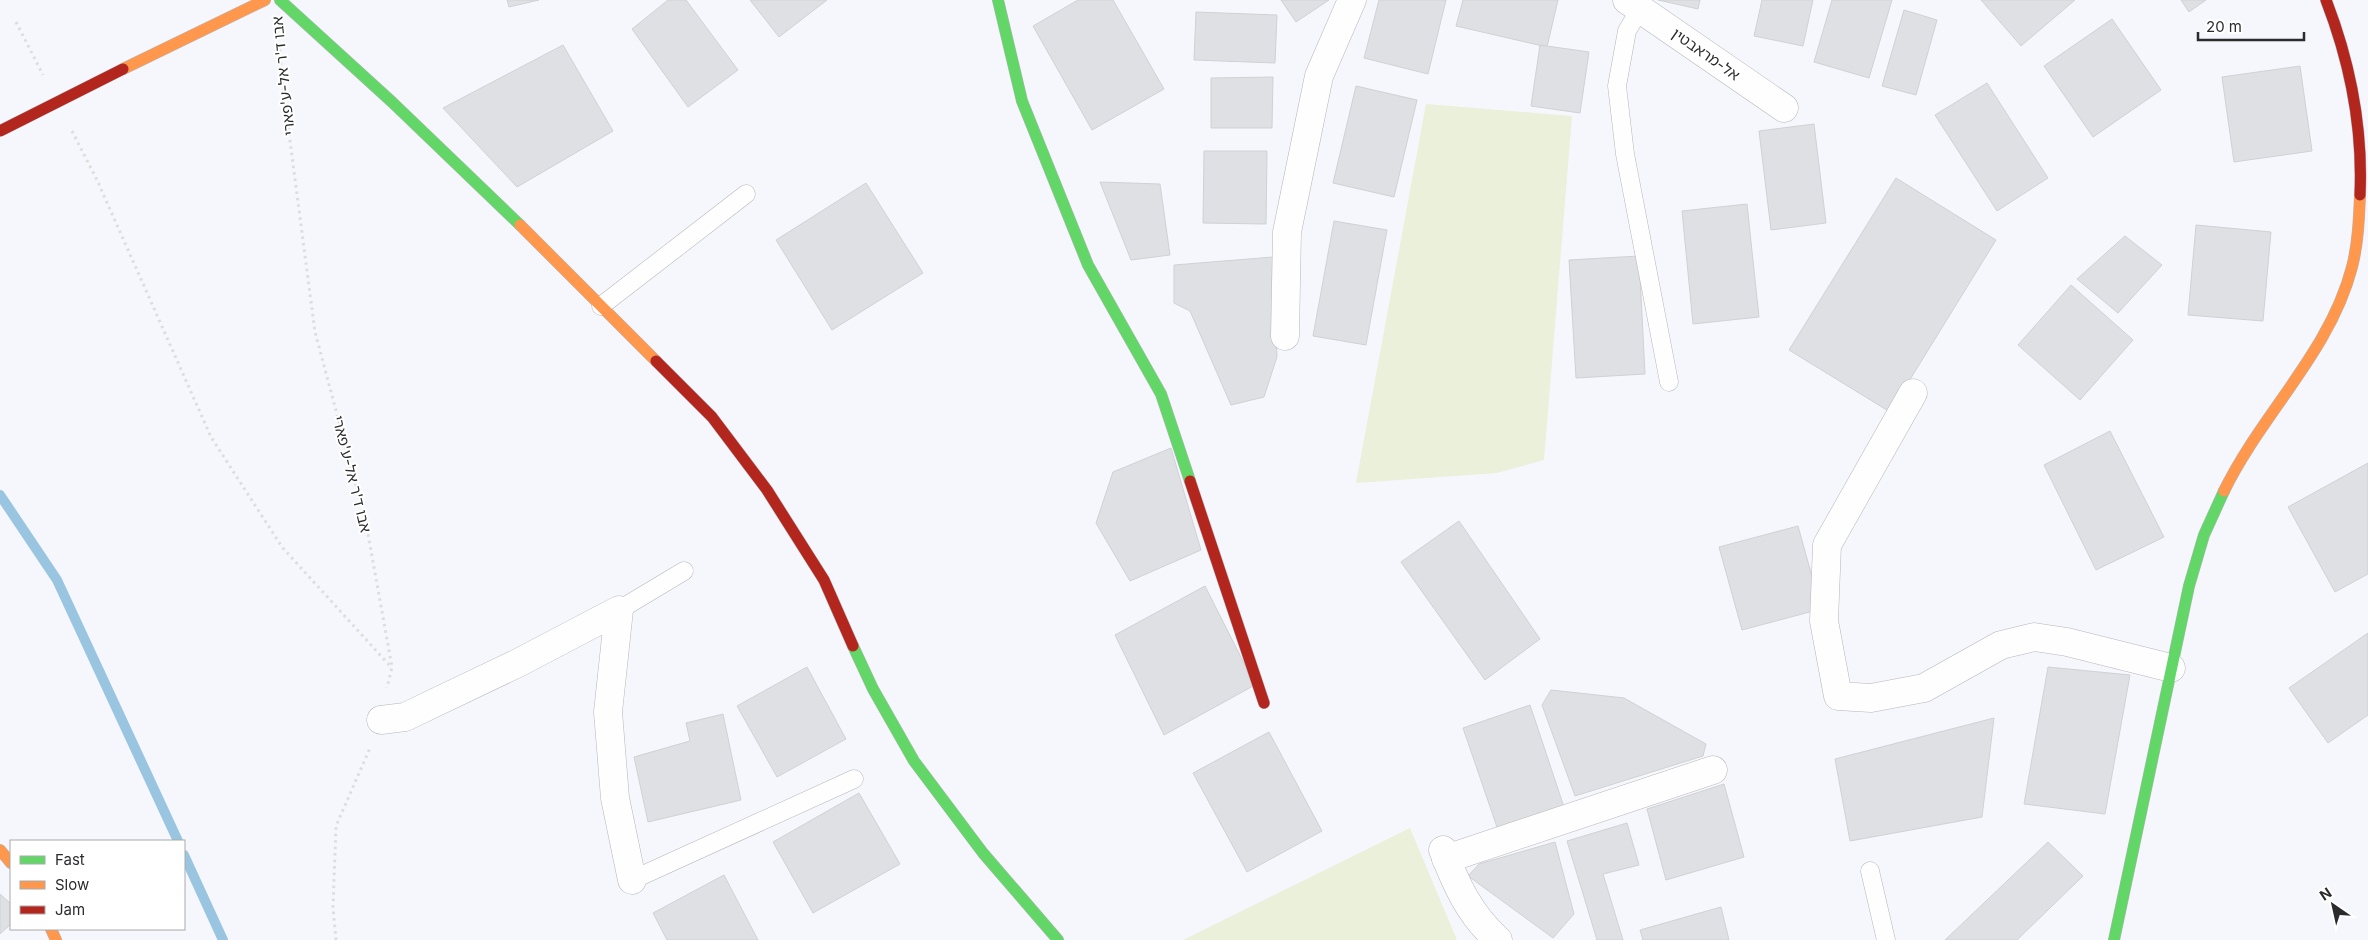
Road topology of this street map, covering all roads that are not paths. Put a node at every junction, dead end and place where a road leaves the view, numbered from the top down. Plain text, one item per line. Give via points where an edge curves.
1 (265, 0) edge
2 (280, 0) edge
3 (998, 0) edge
4 (1352, 0) edge
5 (2326, 0) edge
6 (1634, 4) edge
7 (1784, 108) dead end
8 (0, 131) edge
9 (746, 194) dead end
10 (2361, 259) edge
11 (602, 306) junction
12 (1285, 336) dead end
13 (1669, 382) dead end
14 (1913, 393) dead end
15 (684, 571) dead end
16 (619, 610) junction
17 (2171, 668) junction
18 (1264, 703) dead end
19 (381, 720) road end
20 (1713, 770) dead end
21 (854, 780) dead end
22 (0, 850) edge
23 (10, 862) edge
24 (1870, 871) dead end
25 (632, 880) joint
26 (1058, 940) edge
27 (1498, 940) edge
28 (1886, 940) edge
29 (2114, 940) edge

1 - 8 street, bridge
2 - 11 street via 399,109
3 - 18 street via 1022,101 1088,265 1160,394
4 - 12 street via 1318,76 1289,223
5 - 10 street via 2346,57 2354,100 2362,192
6 - 7 street, אל-מראבטין
6 - 13 lane via 1617,86 1625,154
9 - 11 lane
10 - 17 street via 2318,345 2230,477 2213,510 2186,595
11 - 26 street via 712,417 767,490 824,580 873,689 914,761 984,854
14 - 17 street via 1827,545 1824,621 1838,696 1871,698 1924,688 2001,645 2034,637
15 - 16 lane
16 - 19 street via 406,717
16 - 25 street via 608,712 615,798
17 - 29 street
20 - 27 street via 1444,855 1459,891 1481,925
21 - 25 lane
22 - 23 street
24 - 28 lane

